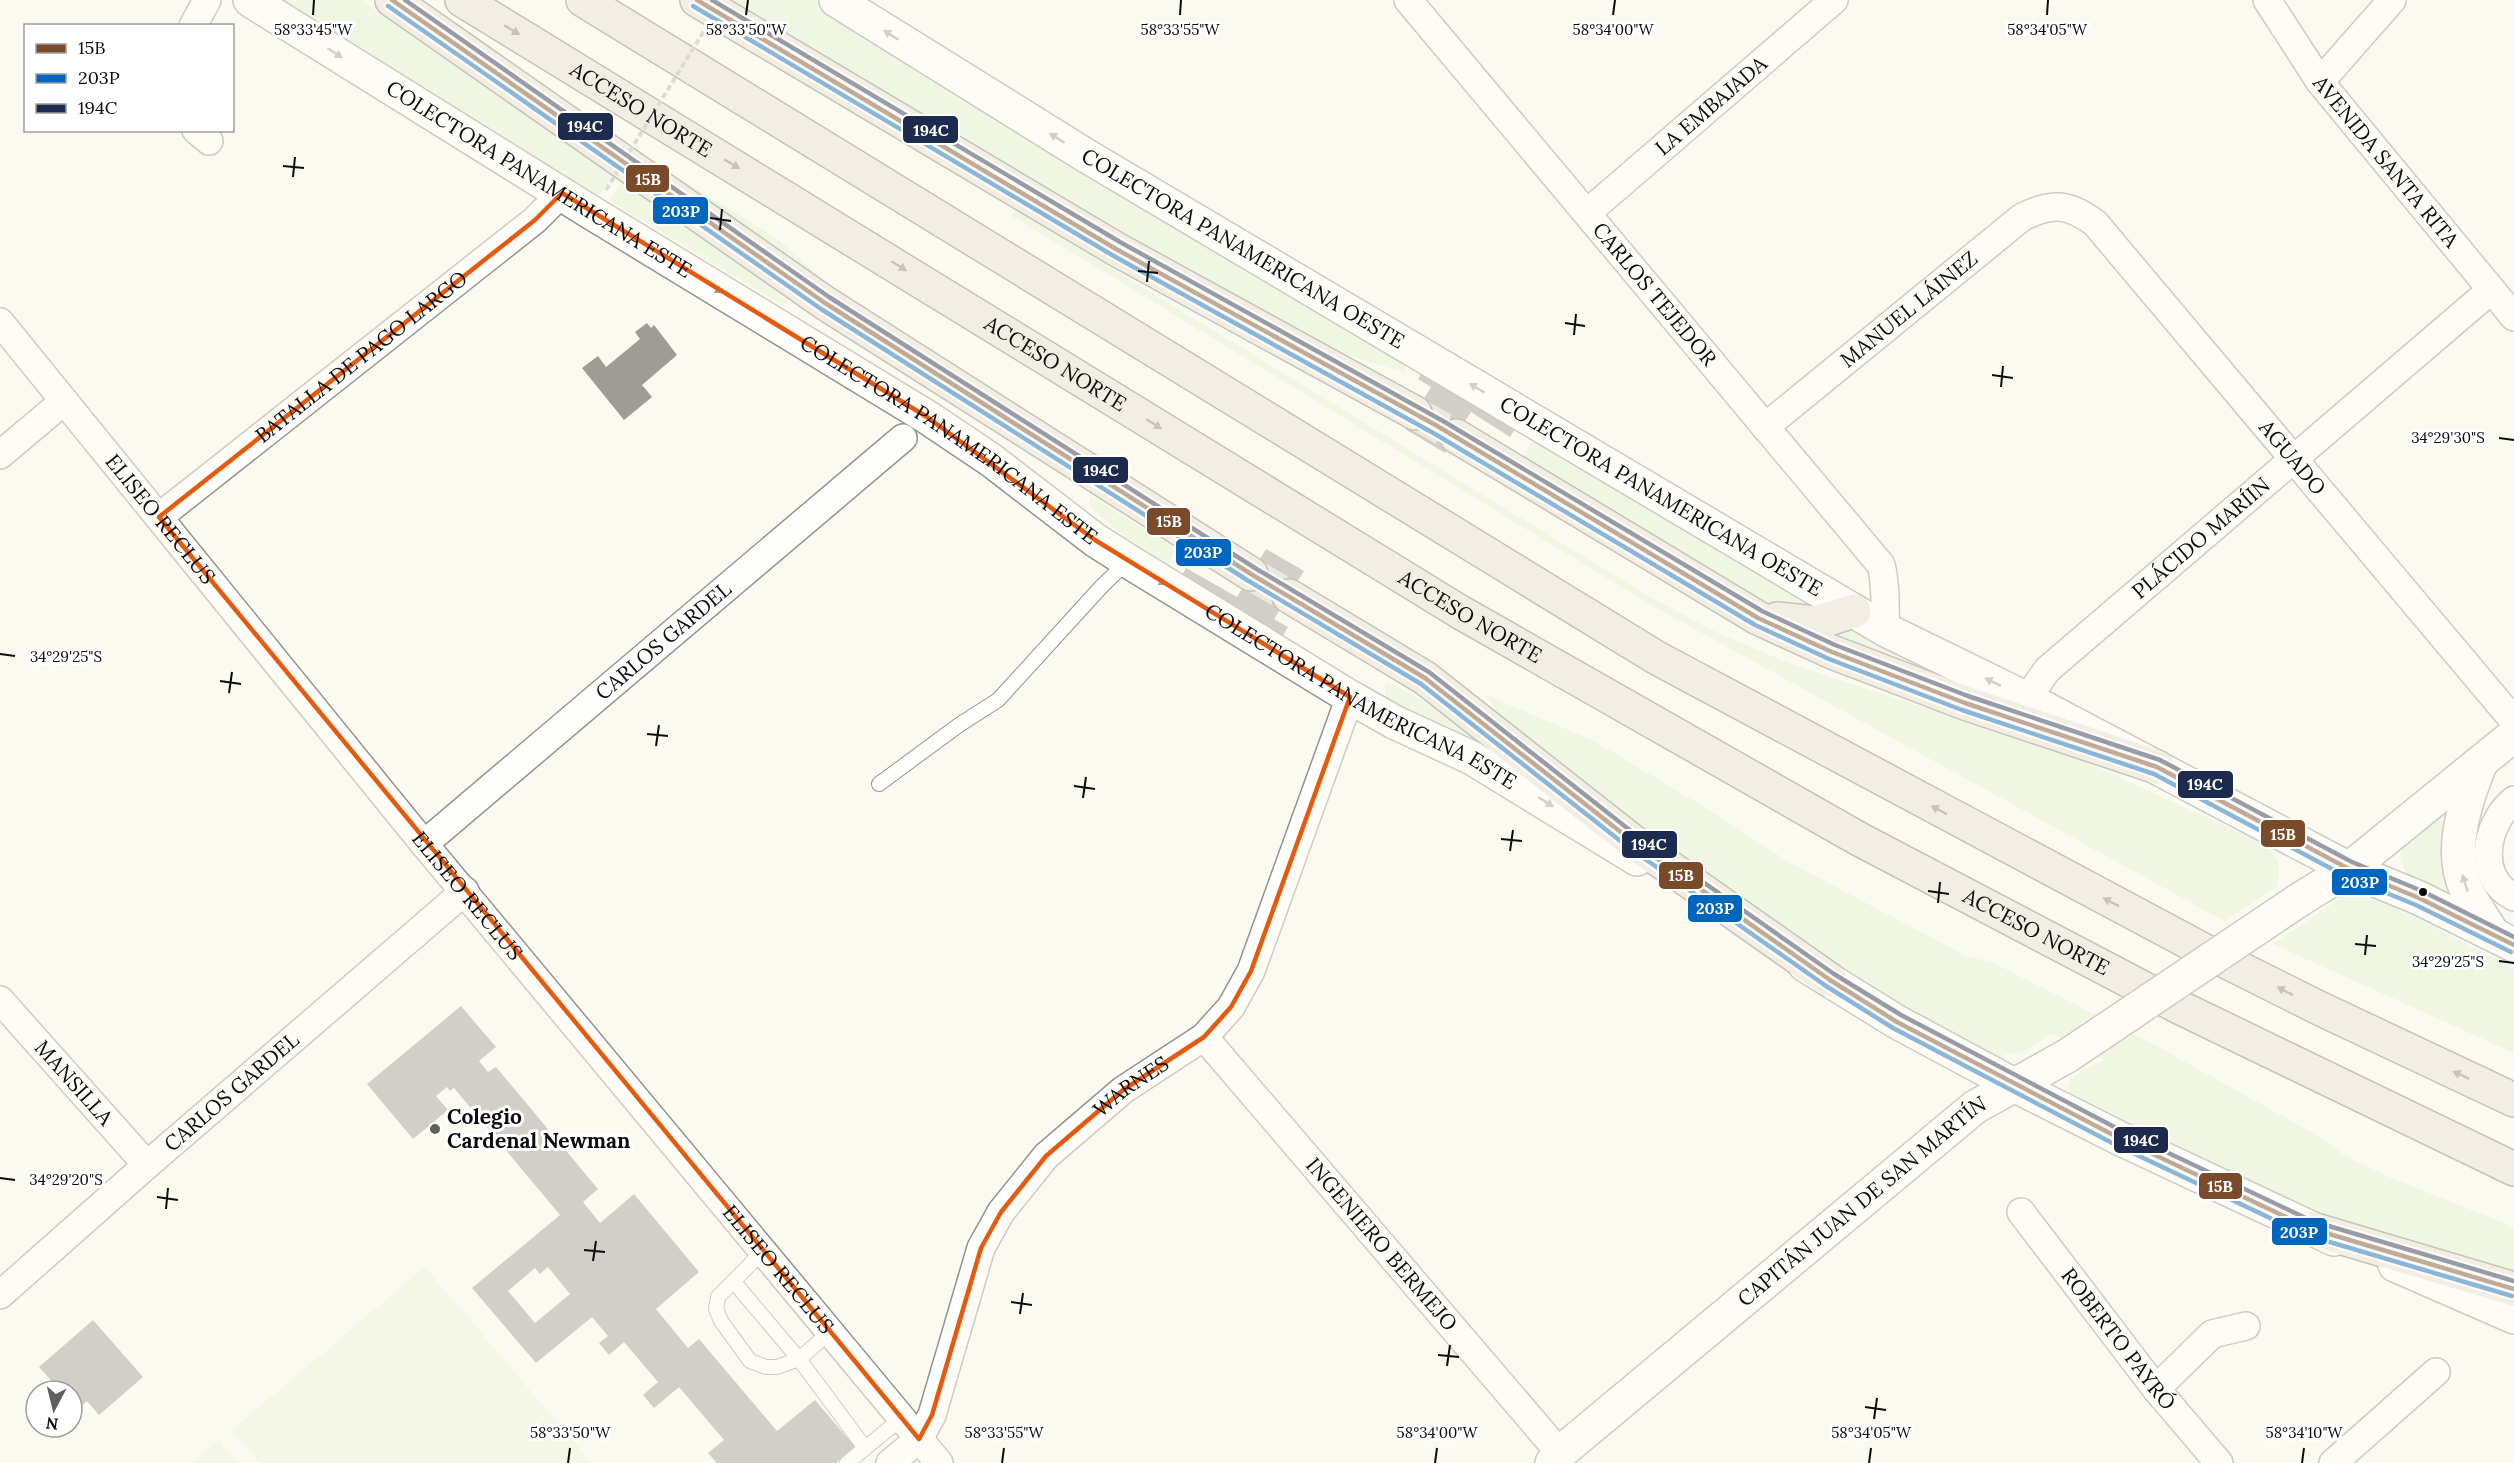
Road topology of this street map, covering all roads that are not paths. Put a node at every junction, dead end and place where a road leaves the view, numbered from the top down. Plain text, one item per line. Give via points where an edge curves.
1 (207, 0) edge
2 (250, 0) edge
3 (392, 0) edge
4 (462, 0) edge
5 (583, 0) edge
6 (697, 0) edge
7 (836, 0) edge
8 (1408, 0) edge
9 (1834, 0) edge
10 (2267, 0) edge
11 (2392, 0) edge
12 (194, 24) edge
13 (2320, 82) junction
14 (562, 193) junction
15 (2061, 206) joint
16 (1587, 213) junction
17 (2491, 290) junction
18 (2514, 317) edge
19 (0, 322) edge
20 (64, 401) junction
21 (1415, 413) tunnel mouth
22 (1765, 427) junction
23 (1456, 436) tunnel mouth
24 (903, 438) dead end
25 (0, 455) edge
26 (2294, 460) junction
27 (159, 517) junction
28 (1128, 561) junction
29 (1251, 574) tunnel mouth
30 (1289, 596) tunnel mouth
31 (1884, 597) junction
32 (1854, 611) junction
33 (1758, 618) junction
34 (1886, 630) junction
35 (1350, 697) junction
36 (2027, 699) junction
37 (2514, 721) edge
38 (2514, 735) edge
39 (2481, 762) junction
40 (2157, 766) junction
41 (879, 784) dead end
42 (2514, 800) edge
43 (424, 844) junction
44 (2349, 868) junction
45 (465, 891) junction
46 (2514, 897) edge
47 (2503, 940) edge
48 (1830, 980) junction
49 (0, 1000) edge
50 (1204, 1037) junction
51 (2014, 1084) junction
52 (2514, 1100) edge
53 (147, 1165) junction
54 (2514, 1169) edge
55 (2021, 1212) dead end
56 (2309, 1228) joint
57 (763, 1251) junction
58 (733, 1281) junction
59 (0, 1295) edge
60 (2512, 1311) edge
61 (2246, 1326) dead end
62 (830, 1332) junction
63 (799, 1359) junction
64 (2436, 1372) dead end
65 (2156, 1389) junction
66 (910, 1428) junction
67 (865, 1448) junction
68 (1556, 1458) edge
69 (847, 1463) edge
70 (890, 1463) edge
71 (939, 1463) edge
72 (2219, 1463) edge
73 (2333, 1463) edge

1 - 12 street
2 -> 14 street, COLECTORA PANAMERICANA ESTE
3 - 29 highway via 825,303
4 -> 54 highway, ACCESO NORTE via 1531,653 1859,839 2179,1008
52 -> 5 highway via 2205,951 1657,658
6 - 21 highway via 1116,249
32 -> 7 street, COLECTORA PANAMERICANA OESTE via 1085,155
8 - 16 street, CARLOS TEJEDOR
9 - 16 street, LA EMBAJADA
10 - 13 street, AVENIDA SANTA RITA
11 - 13 street
13 - 17 street, AVENIDA SANTA RITA
14 - 27 street, BATALLA DE PAGO LARGO via 535,220
14 -> 28 street, COLECTORA PANAMERICANA ESTE via 927,417
15 - 22 street, MANUEL LÁINEZ via 2038,209 2021,218
15 - 26 street, AGUADO via 2079,211 2095,223
16 - 22 street, CARLOS TEJEDOR
17 - 18 street, AVENIDA SANTA RITA
17 - 26 street, PLÁCIDO MARÍIN
19 - 20 street, ELISEO RECLUS
20 - 25 street
20 - 27 street, ELISEO RECLUS
22 - 31 street, CARLOS TEJEDOR via 1881,565 1886,580
23 - 33 highway
24 - 43 street, CARLOS GARDEL
26 - 36 street, PLÁCIDO MARÍIN via 2046,670
26 - 37 street, AGUADO
27 - 43 street, ELISEO RECLUS
28 -> 35 street, COLECTORA PANAMERICANA ESTE
28 - 41 lane via 998,700
30 - 48 highway via 1425,678 1632,841
31 - 32 street via 1871,611
31 - 34 street, CARLOS TEJEDOR
32 - 33 highway via 1815,623
32 - 34 street, COLECTORA PANAMERICANA OESTE
33 - 40 highway via 1832,652 1965,703
36 -> 34 street, COLECTORA PANAMERICANA OESTE
35 -> 48 street, COLECTORA PANAMERICANA ESTE via 1507,778
35 - 50 street, WARNES via 1251,971 1231,1007
36 - 40 street, COLECTORA PANAMERICANA OESTE
38 - 39 street, CAPITÁN JUAN DE SAN MARTÍN
39 - 44 street, CAPITÁN JUAN DE SAN MARTÍN
47 -> 39 street via 2465,888 2459,856 2461,825
40 - 44 street, COLECTORA PANAMERICANA OESTE
42 - 46 street via 2498,819 2489,851 2490,872 2495,882
43 - 45 street, ELISEO RECLUS
44 - 47 street, COLECTORA PANAMERICANA OESTE
44 - 51 street, CAPITÁN JUAN DE SAN MARTÍN, bridge via 2067,1056
45 - 53 street, CARLOS GARDEL
45 - 57 street, ELISEO RECLUS
48 - 51 street, COLECTORA PANAMERICANA ESTE via 1897,1022
49 - 53 street, MANSILLA
50 - 66 street, WARNES via 1123,1090 1046,1156 1001,1212 981,1248 932,1415
50 - 68 street, INGENIERO BERMEJO
51 - 56 street, COLECTORA PANAMERICANA ESTE
51 - 68 street, CAPITÁN JUAN DE SAN MARTÍN via 1975,1107
53 - 59 street, CARLOS GARDEL
55 - 65 street, ROBERTO PAYRÓ
56 - 60 highway
57 - 58 lane
57 - 62 street, ELISEO RECLUS
58 - 63 lane
58 - 63 lane via 718,1297 716,1309 750,1361 777,1367
61 - 65 street via 2212,1334
62 - 63 lane
62 - 66 street, ELISEO RECLUS
63 - 67 lane
64 - 73 street
65 - 72 street, ROBERTO PAYRÓ
66 - 67 lane
66 - 70 street, WARNES
66 - 71 street, ELISEO RECLUS
67 - 69 lane

